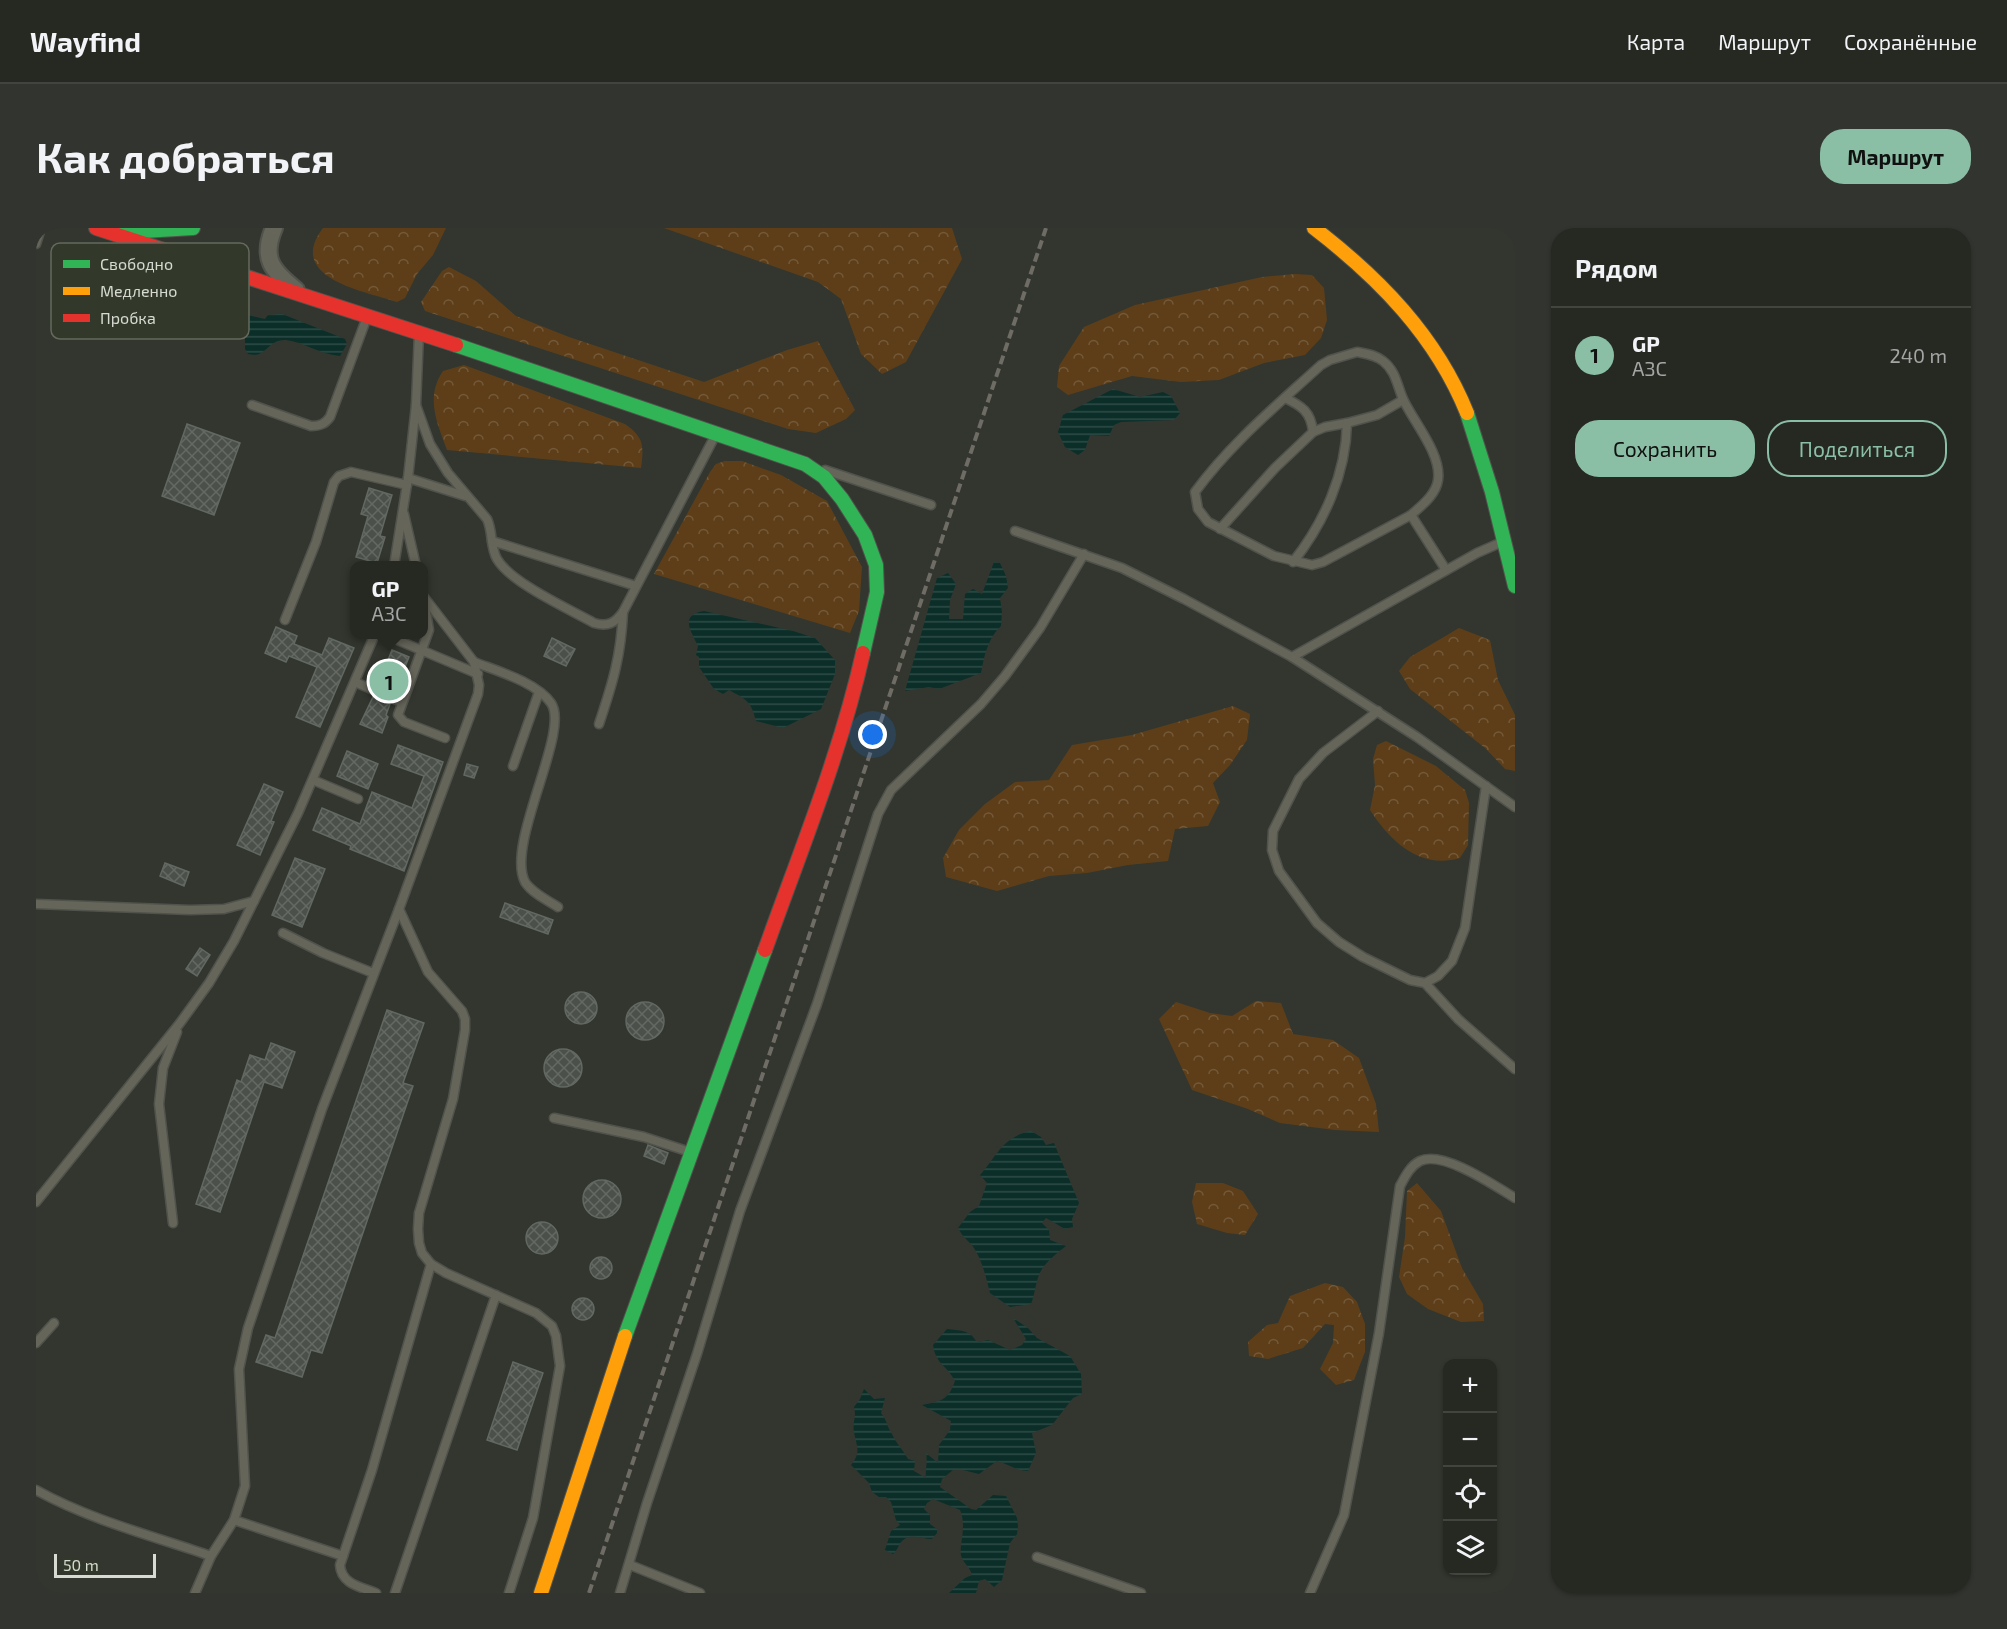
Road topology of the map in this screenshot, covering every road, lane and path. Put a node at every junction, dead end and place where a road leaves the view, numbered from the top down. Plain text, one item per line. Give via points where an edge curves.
1 (41, 228) edge
2 (96, 228) edge
3 (118, 228) edge
4 (193, 228) edge
5 (274, 228) edge
6 (1314, 228) edge
7 (142, 243) edge
8 (36, 244) edge
9 (249, 278) edge
10 (304, 296) junction
11 (367, 316) junction
12 (419, 333) junction
13 (1285, 398) junction
14 (1403, 400) junction
15 (252, 405) dead end
16 (416, 405) junction
17 (1347, 423) junction
18 (1313, 432) junction
19 (717, 434) junction
20 (805, 464) junction
21 (407, 482) junction
22 (467, 496) junction
23 (931, 505) dead end
24 (403, 508) junction
25 (1411, 515) junction
26 (1220, 529) junction
27 (1015, 531) dead end
28 (1510, 539) edge
29 (492, 541) junction
30 (1084, 554) junction
31 (395, 561) edge
32 (415, 561) edge
33 (1293, 562) junction
34 (1446, 570) junction
35 (636, 586) junction
36 (1515, 586) edge
37 (428, 602) edge
38 (623, 612) junction
39 (285, 620) dead end
40 (373, 639) edge
41 (394, 639) edge
42 (426, 639) edge
43 (422, 651) junction
44 (1292, 657) junction
45 (474, 662) junction
46 (478, 674) junction
47 (355, 682) junction
48 (539, 692) junction
49 (401, 702) junction
50 (1378, 711) junction
51 (599, 724) dead end
52 (445, 738) dead end
53 (513, 766) dead end
54 (313, 780) junction
55 (1486, 786) junction
56 (358, 799) dead end
57 (1515, 807) edge
58 (254, 901) junction
59 (36, 904) edge
60 (558, 907) dead end
61 (399, 909) junction
62 (283, 933) dead end
63 (373, 972) junction
64 (1425, 983) junction
65 (180, 1023) junction
66 (1515, 1069) edge
67 (554, 1118) dead end
68 (690, 1152) junction
69 (1515, 1198) edge
70 (36, 1202) edge
71 (173, 1223) dead end
72 (431, 1264) junction
73 (496, 1295) junction
74 (54, 1323) dead end
75 (36, 1343) edge
76 (36, 1490) edge
77 (234, 1520) junction
78 (211, 1556) junction
79 (343, 1556) junction
80 (1037, 1557) dead end
81 (630, 1565) junction
82 (195, 1593) edge
83 (376, 1593) edge
84 (395, 1593) edge
85 (509, 1593) edge
86 (541, 1593) edge
87 (620, 1593) edge
88 (700, 1593) edge
89 (1141, 1593) edge
90 (1311, 1593) edge

1 - 8 lane
2 - 7 street
3 - 4 street
5 - 10 street via 268,244 272,267
6 - 28 street via 1367,273 1431,344 1465,408
9 - 10 street
10 - 11 street
11 - 12 street
11 - 15 lane via 326,423 311,426
12 - 16 lane
12 - 19 street
13 - 14 lane via 1330,360 1358,352 1377,357 1391,368
13 - 18 lane via 1300,405 1312,423
13 - 26 lane via 1236,443 1195,492 1198,508 1208,522
14 - 17 lane via 1377,415
14 - 25 lane via 1432,453 1438,480 1428,498
16 - 21 lane
16 - 22 lane via 430,444
17 - 18 lane
17 - 33 lane via 1344,460 1329,502 1310,541
18 - 26 lane
19 - 20 street
19 - 35 lane
20 - 23 lane
20 - 68 street via 824,477 865,535 876,565 877,592 855,688 824,787
21 - 22 lane
21 - 24 lane
21 - 39 lane via 351,472 339,476
22 - 29 lane via 487,519
24 - 31 lane
24 - 32 lane
25 - 33 lane via 1323,562
25 - 34 lane
26 - 33 lane
27 - 30 lane
28 - 34 lane
28 - 36 street
29 - 35 lane
29 - 38 lane via 498,560 523,583 594,623 611,624
30 - 44 lane via 1122,568
30 - 81 lane via 1040,628 1005,676 891,790 878,814 818,1004 740,1211
34 - 44 lane
35 - 38 lane
37 - 45 lane
38 - 51 lane via 616,675
40 - 47 lane
41 - 43 lane
42 - 43 lane
43 - 46 lane
43 - 49 lane
44 - 50 lane
45 - 46 lane
45 - 48 lane
46 - 61 lane via 478,694
47 - 49 lane
47 - 54 lane
48 - 53 lane
48 - 60 lane via 553,704 555,721 524,843 522,873 527,885
49 - 52 lane via 400,719
50 - 55 lane
50 - 64 lane via 1323,753 1299,779 1273,831 1272,850 1279,871 1317,923 1339,942 1410,980
54 - 56 lane
54 - 58 lane
55 - 57 lane
55 - 64 lane via 1465,928 1452,961
58 - 59 lane via 224,909 190,910
58 - 65 lane via 209,983
61 - 63 lane
61 - 72 lane via 428,972 465,1018 453,1099 419,1213 419,1243
62 - 63 lane
63 - 77 lane via 315,1130 243,1349 239,1369 245,1486
64 - 66 lane via 1458,1019
65 - 70 lane
65 - 71 lane via 163,1068 159,1095
67 - 68 lane via 644,1137
68 - 86 street
69 - 90 lane via 1456,1165 1439,1160 1422,1160 1410,1169 1400,1186 1379,1333 1344,1515
72 - 73 lane
72 - 79 lane
73 - 84 lane
73 - 85 lane via 536,1313 552,1326 560,1366 533,1518
74 - 75 lane
76 - 78 lane via 54,1500
77 - 78 lane
77 - 79 lane
78 - 82 lane
79 - 83 lane via 340,1565 345,1580
80 - 89 lane
81 - 87 lane
81 - 88 lane

